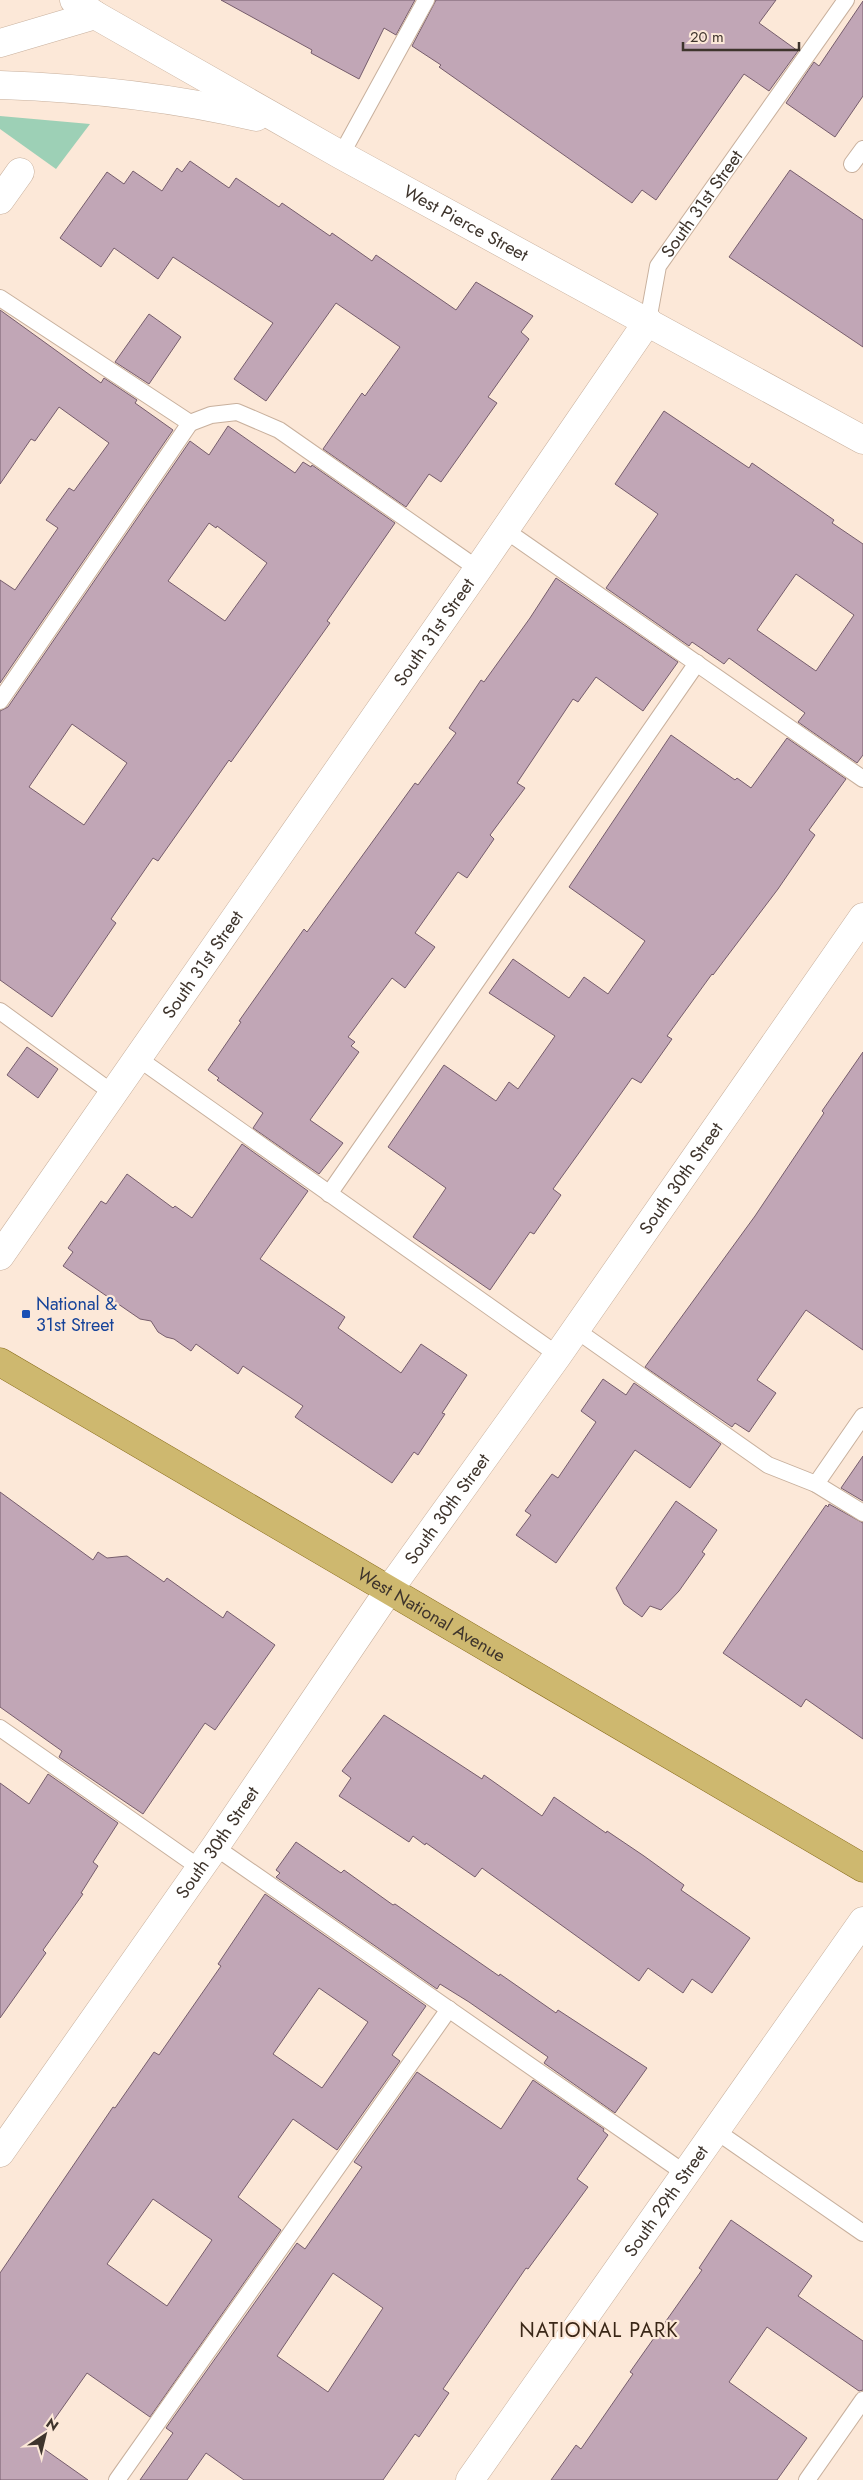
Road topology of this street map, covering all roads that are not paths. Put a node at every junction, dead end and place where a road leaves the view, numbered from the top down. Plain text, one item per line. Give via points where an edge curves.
1 (426, 0) edge
2 (846, 0) edge
3 (84, 8) edge
4 (0, 43) edge
5 (0, 85) edge
6 (288, 124) junction
7 (863, 149) edge
8 (341, 155) junction
9 (852, 164) dead end
10 (20, 172) dead end
11 (0, 200) edge
12 (0, 298) edge
13 (648, 321) junction
14 (190, 424) junction
15 (863, 440) edge
16 (506, 530) junction
17 (478, 570) junction
18 (697, 663) junction
19 (0, 701) edge
20 (863, 778) edge
21 (863, 917) edge
22 (0, 1011) edge
23 (138, 1059) junction
24 (114, 1094) junction
25 (329, 1194) junction
26 (0, 1256) edge
27 (576, 1330) junction
28 (558, 1356) junction
29 (0, 1362) edge
30 (863, 1416) edge
31 (816, 1484) junction
32 (863, 1513) edge
33 (389, 1590) junction
34 (0, 1728) edge
35 (207, 1857) junction
36 (863, 1868) edge
37 (863, 1921) edge
38 (449, 2009) junction
39 (716, 2131) junction
40 (0, 2153) edge
41 (686, 2174) junction
42 (863, 2232) edge
43 (863, 2400) edge
44 (117, 2480) edge
45 (470, 2480) edge
46 (807, 2480) edge

1 - 8 lane
2 - 13 lane, South 31st Street via 658,266
3 - 4 street
3 - 6 street, West Pierce Street
5 - 6 street via 64,87 161,98
6 - 8 street, West Pierce Street
7 - 9 lane
8 - 13 street, West Pierce Street
10 - 11 street
12 - 14 lane
13 - 15 street, West Pierce Street
13 - 16 street, South 31st Street
14 - 17 lane via 211,415 237,412 278,430
14 - 19 lane
16 - 17 street, South 31st Street
16 - 18 lane
17 - 23 street, South 31st Street
18 - 20 lane
18 - 25 lane
21 - 27 street, South 30th Street
22 - 24 lane
23 - 24 street, South 31st Street
23 - 25 lane
24 - 26 street, South 31st Street
25 - 28 lane
27 - 28 street, South 30th Street
27 - 31 lane via 768,1465
28 - 33 street, South 30th Street
29 - 33 main road, West National Avenue
30 - 31 lane
31 - 32 lane
33 - 35 street, South 30th Street
33 - 36 main road, West National Avenue
34 - 35 lane
35 - 38 lane
35 - 40 street, South 30th Street
37 - 39 street, South 29th Street
38 - 41 lane
38 - 44 lane
39 - 41 street, South 29th Street
39 - 42 lane
41 - 45 street, South 29th Street
43 - 46 lane

